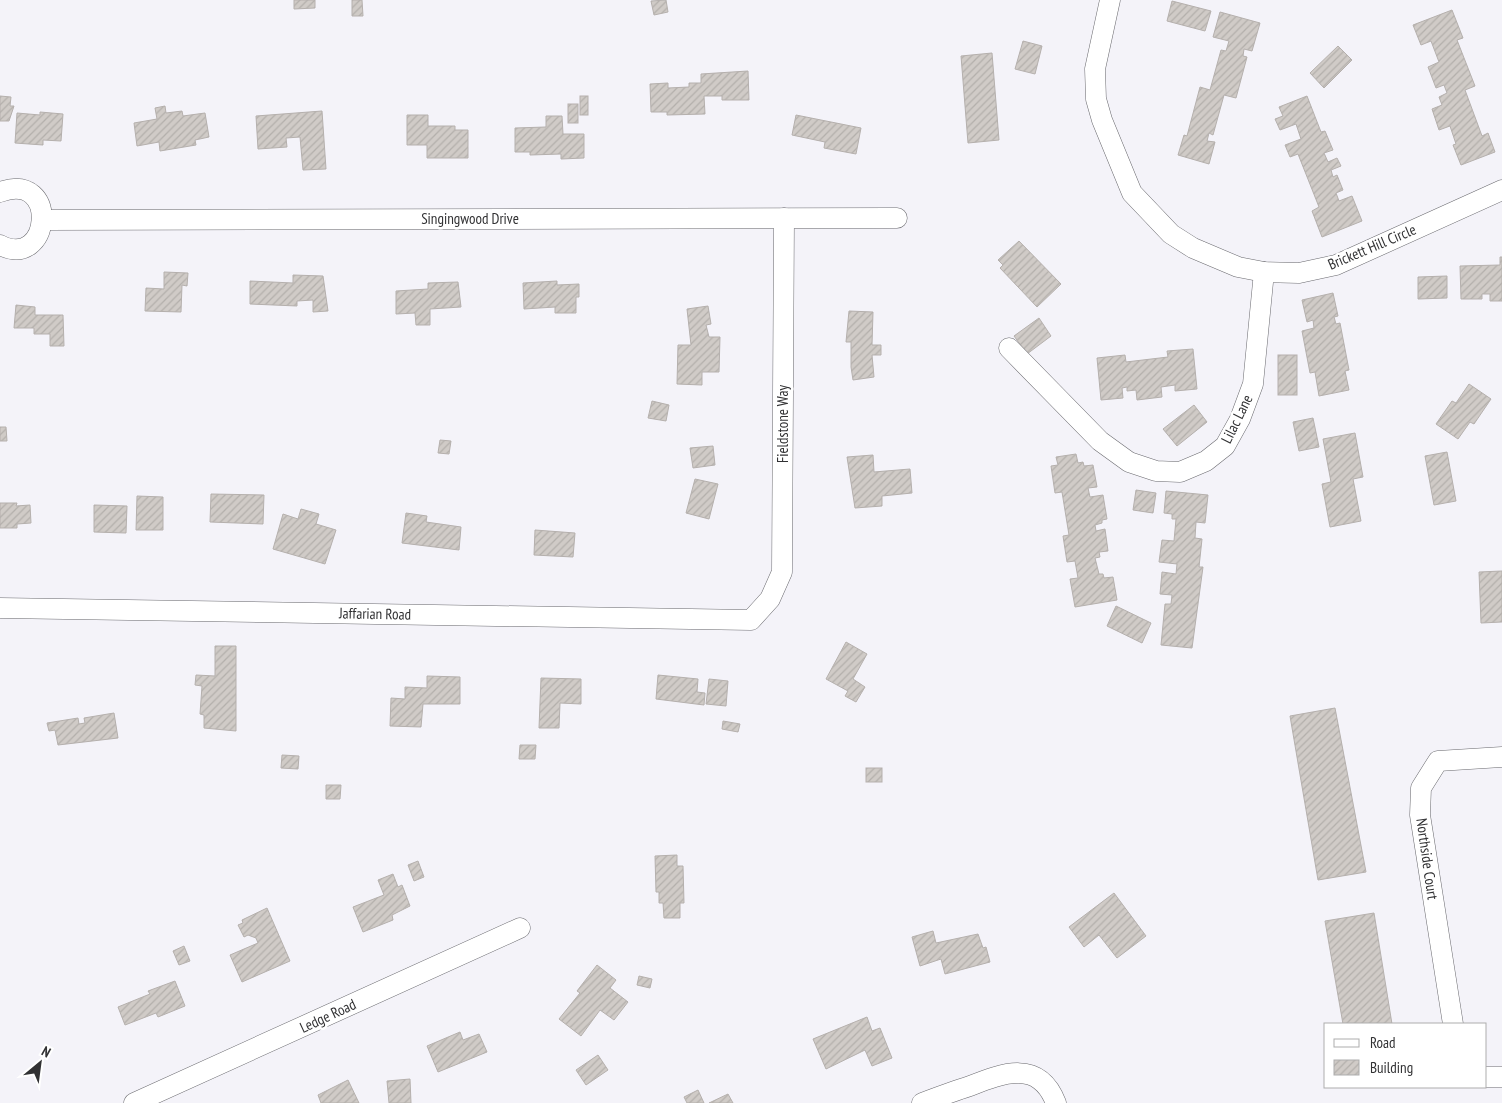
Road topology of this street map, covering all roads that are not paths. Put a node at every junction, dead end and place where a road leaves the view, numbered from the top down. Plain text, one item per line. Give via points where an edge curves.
1 (1110, 0) edge
2 (1502, 190) edge
3 (0, 192) edge
4 (784, 218) junction
5 (897, 218) dead end
6 (43, 220) junction
7 (0, 245) edge
8 (1264, 272) junction
9 (1009, 348) dead end
10 (0, 608) edge
11 (751, 620) joint
12 (1502, 757) edge
13 (520, 928) dead end
14 (1453, 1023) edge
15 (1487, 1077) edge
16 (1502, 1077) edge
17 (134, 1103) edge
18 (922, 1103) edge
19 (1056, 1103) edge

1 - 8 street, Brickett Hill Circle via 1095,69 1096,100 1132,193 1171,234 1193,248 1238,267
2 - 8 street, Brickett Hill Circle via 1336,265 1300,273
3 - 6 street via 16,188 30,194 40,205
4 - 5 street, Singingwood Drive
4 - 6 street, Singingwood Drive
4 - 11 street, Fieldstone Way via 782,572 770,600
6 - 7 street via 38,235 27,245 11,248
8 - 9 street, Lilac Lane via 1253,384 1240,419 1225,446 1206,461 1180,472 1156,472 1129,462 1100,441
10 - 11 street, Jaffarian Road
12 - 14 street, Northside Court via 1438,761 1421,788 1420,815
13 - 17 street, Ledge Road
15 - 16 street
18 - 19 street via 1012,1072 1032,1076 1043,1083

